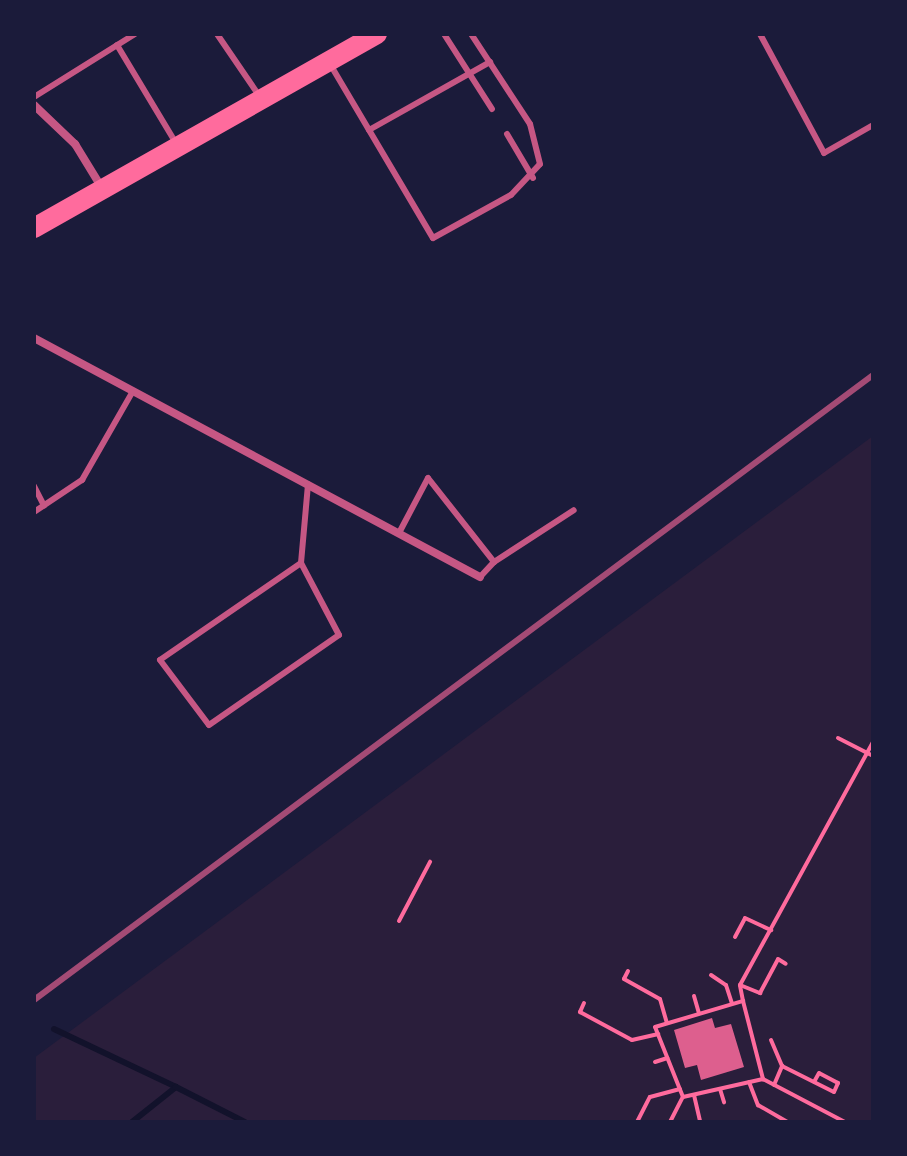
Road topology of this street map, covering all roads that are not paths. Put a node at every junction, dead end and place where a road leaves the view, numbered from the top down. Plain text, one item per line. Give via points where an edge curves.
1 (135, 34) edge
2 (217, 34) edge
3 (377, 34) edge
4 (444, 34) edge
5 (471, 34) edge
6 (760, 34) edge
7 (117, 45) junction
8 (329, 61) junction
9 (490, 62) junction
10 (470, 74) junction
11 (34, 97) edge
12 (261, 99) junction
13 (34, 105) edge
14 (492, 109) dead end
15 (873, 125) edge
16 (369, 130) junction
17 (507, 134) dead end
18 (178, 146) junction
19 (533, 178) junction
20 (103, 189) junction
21 (34, 228) edge
22 (34, 338) edge
23 (133, 391) junction
24 (308, 484) junction
25 (34, 486) edge
26 (44, 506) junction
27 (574, 510) dead end
28 (34, 512) edge
29 (399, 533) junction
30 (494, 562) junction
31 (301, 563) junction
32 (480, 577) joint

1 - 7 lane
2 - 12 lane
3 - 8 main road
4 - 10 lane
5 - 9 lane
6 - 15 lane via 824,153
7 - 11 lane
7 - 18 lane
8 - 12 main road
8 - 16 lane
9 - 10 lane
9 - 19 lane via 538,145
10 - 14 lane
10 - 16 lane
12 - 18 main road
13 - 20 street via 75,144
16 - 19 lane via 433,238
17 - 19 lane
18 - 20 main road
20 - 21 main road
22 - 23 street
23 - 24 street
23 - 26 lane via 82,480
24 - 29 street
24 - 31 lane
25 - 26 lane
26 - 28 lane
27 - 30 lane
29 - 30 lane via 428,478
29 - 32 street
30 - 32 lane
31 - 31 lane via 339,635 209,725 160,660

